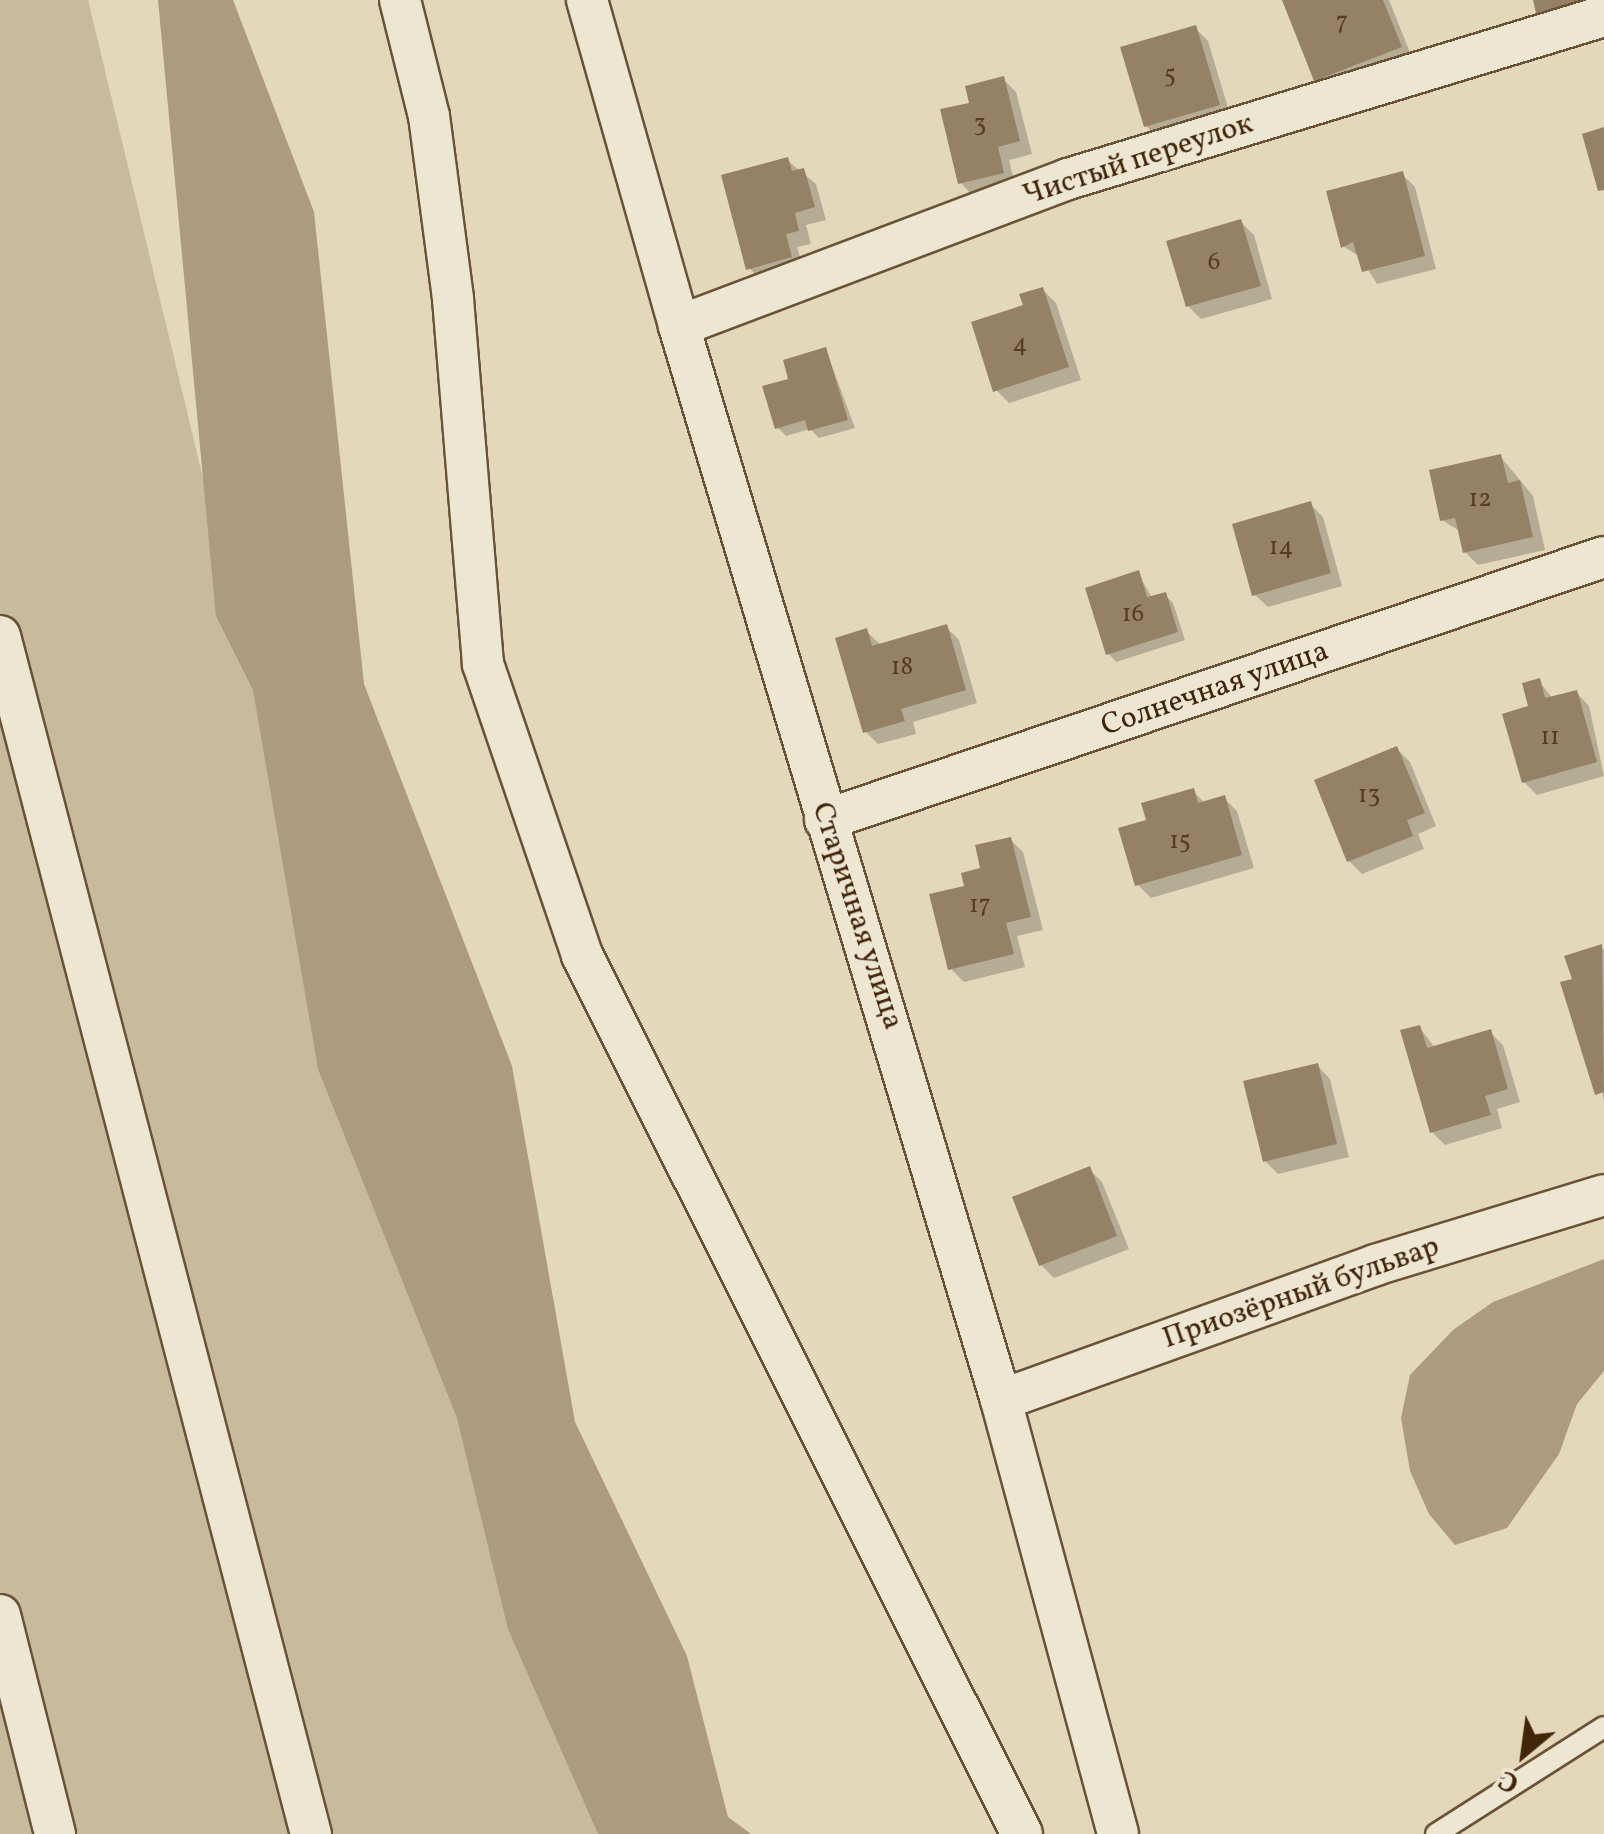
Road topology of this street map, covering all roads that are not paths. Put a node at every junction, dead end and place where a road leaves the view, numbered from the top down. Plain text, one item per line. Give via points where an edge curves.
1 (400, 0) edge
2 (588, 0) edge
3 (1604, 16) edge
4 (679, 326) junction
5 (1604, 558) edge
6 (0, 636) edge
7 (825, 820) junction
8 (1604, 1195) edge
9 (1001, 1400) junction
10 (0, 1615) edge
11 (1604, 1726) edge
12 (56, 1834) edge
13 (312, 1834) edge
14 (1022, 1834) edge
15 (1118, 1834) edge
16 (1436, 1834) edge

1 - 14 street via 429,116 489,682 582,954
2 - 4 street, Старичная улица
3 - 4 street, Чистый переулок via 1068,179
4 - 7 street, Старичная улица
5 - 7 street, Солнечная улица
6 - 13 street
7 - 9 street, Старичная улица
8 - 9 street, Приозёрный бульвар via 1375,1264
9 - 15 street, Старичная улица
10 - 12 street
11 - 16 lane

